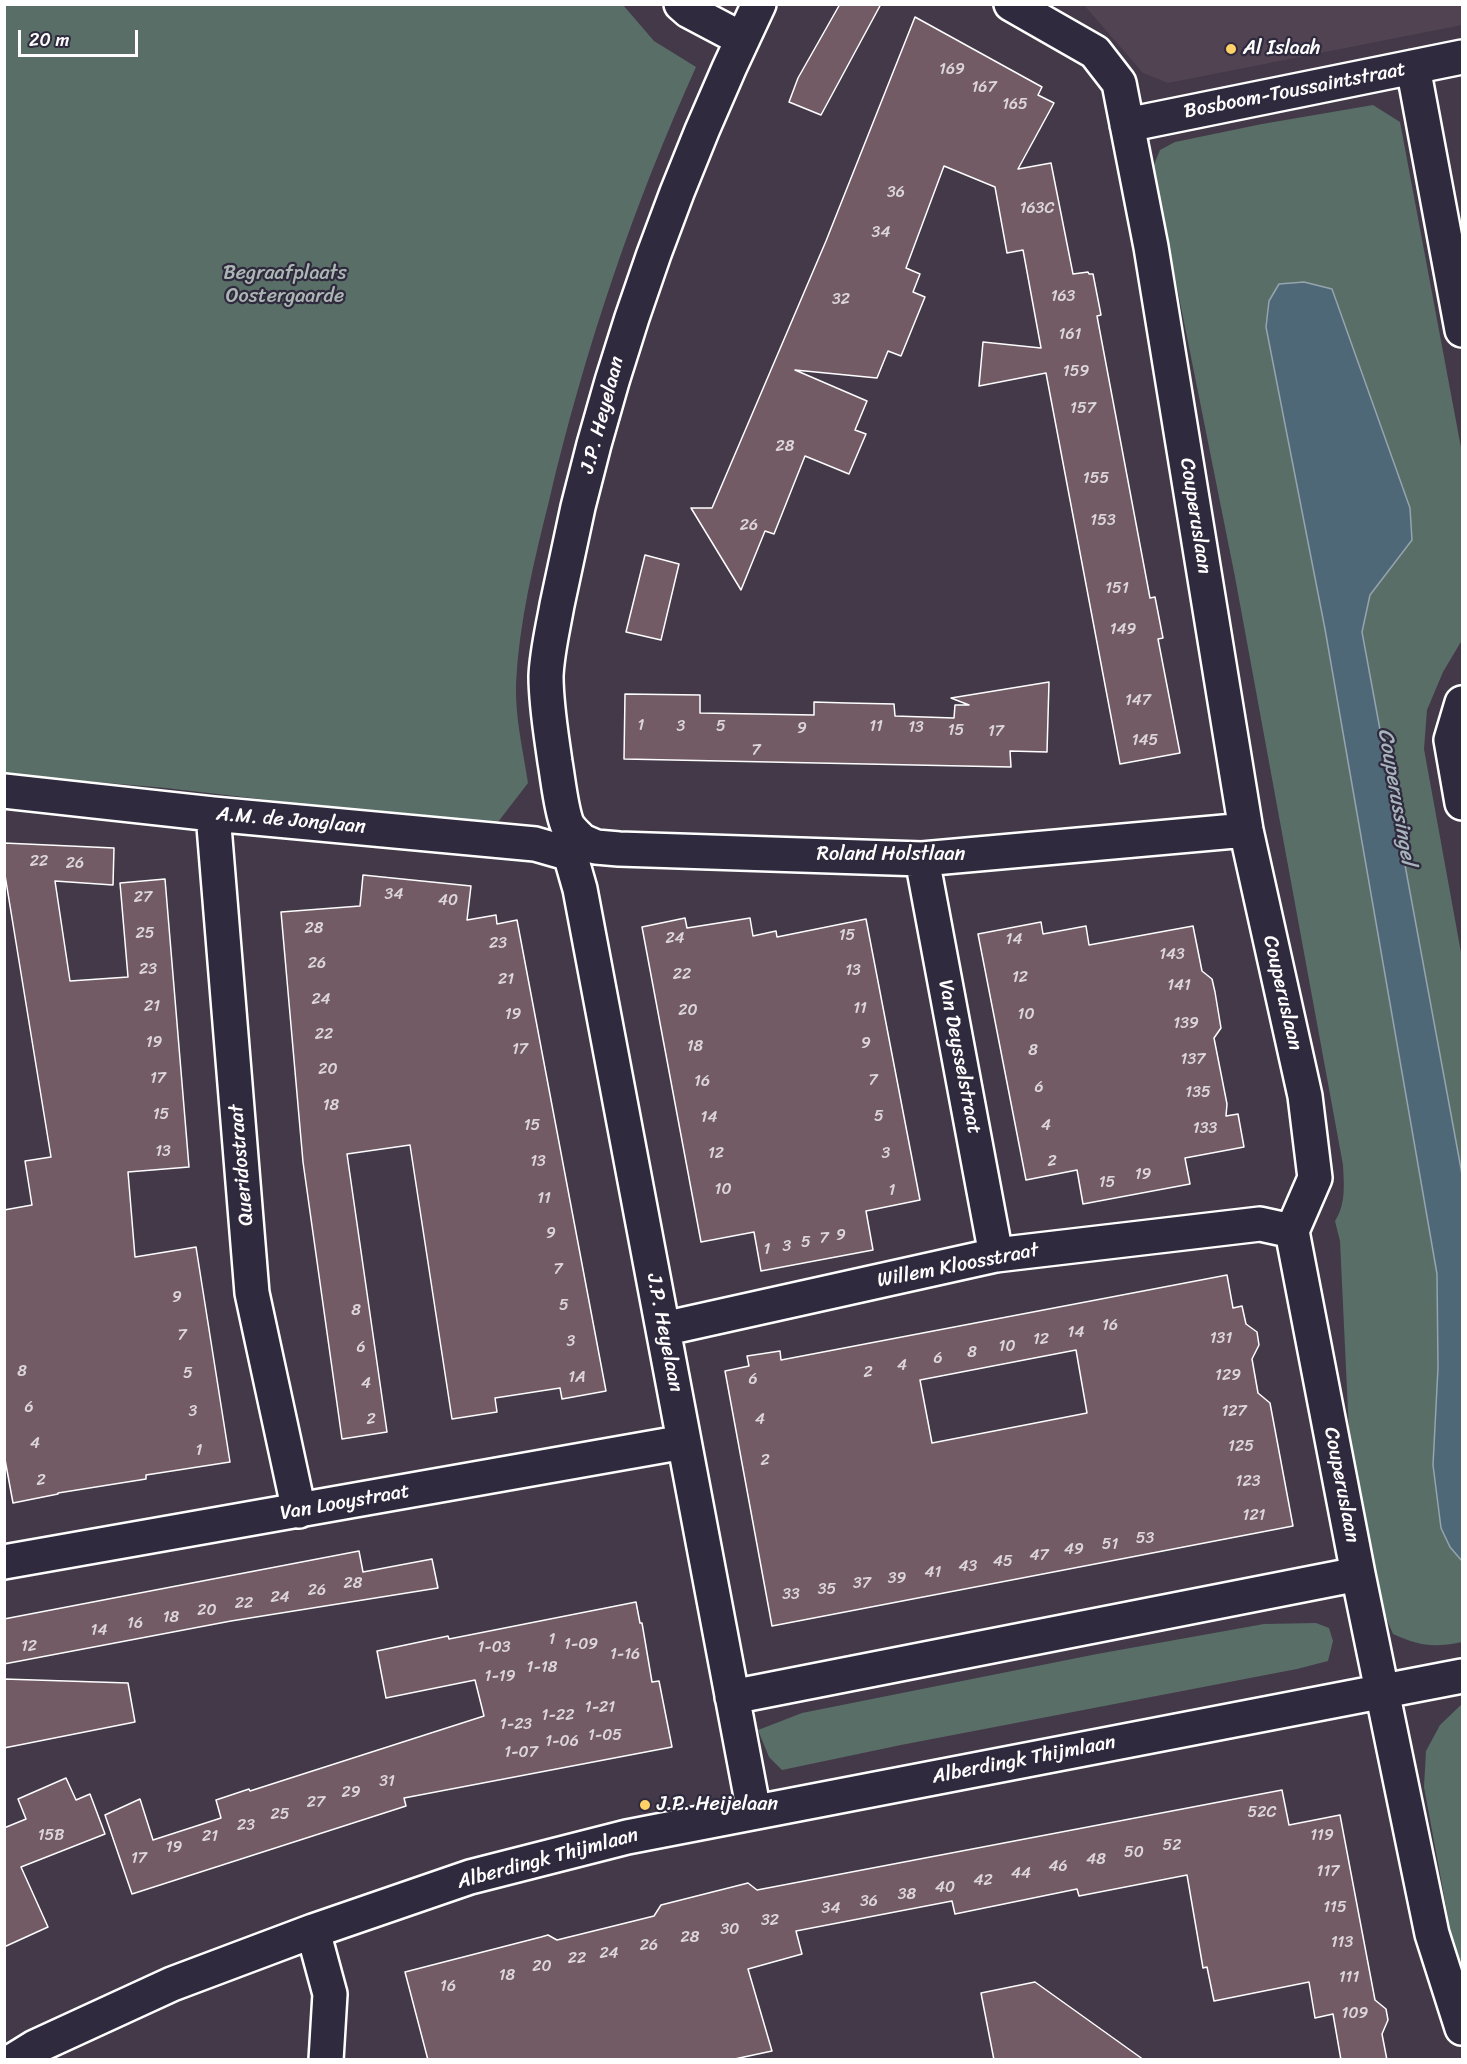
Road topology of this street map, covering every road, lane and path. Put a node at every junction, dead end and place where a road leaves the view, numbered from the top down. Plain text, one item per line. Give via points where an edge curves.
1 (681, 4) edge
2 (759, 4) edge
3 (1011, 4) edge
4 (742, 39) junction
5 (1462, 57) edge
6 (1413, 67) junction
7 (1127, 125) junction
8 (1462, 330) edge
9 (1462, 703) edge
10 (4, 791) edge
11 (1462, 803) edge
12 (213, 814) junction
13 (1246, 830) junction
14 (575, 848) junction
15 (922, 859) junction
16 (1292, 1231) junction
17 (996, 1255) junction
18 (663, 1329) junction
19 (684, 1442) junction
20 (299, 1511) junction
21 (4, 1562) edge
22 (1358, 1574) junction
23 (1462, 1676) edge
24 (1384, 1691) junction
25 (732, 1697) junction
26 (754, 1812) junction
27 (314, 1930) junction
28 (1462, 2028) edge
29 (14, 2060) edge
30 (326, 2060) edge

1 - 4 street
2 - 4 street, J.P. Heyelaan
3 - 7 street, Couperuslaan via 1095,52 1119,83
4 - 14 street, J.P. Heyelaan via 681,179 648,269 595,439 565,567 546,675 558,781
5 - 6 street, Bosboom-Toussaintstraat
6 - 7 street, Bosboom-Toussaintstraat
6 - 8 street
7 - 13 street, Couperuslaan via 1151,247
9 - 11 street via 1451,740
10 - 12 street, A.M. de Jonglaan
12 - 14 street, A.M. de Jonglaan
12 - 20 street, Queridostraat via 252,1293
13 - 15 street, Roland Holstlaan
13 - 16 street, Couperuslaan via 1306,1107 1314,1178
14 - 15 street, Roland Holstlaan
14 - 18 street, J.P. Heyelaan
15 - 17 street, Van Deysselstraat
16 - 17 street, Willem Kloosstraat via 1260,1224
16 - 22 street, Couperuslaan
17 - 18 street, Willem Kloosstraat
18 - 19 street, J.P. Heyelaan
19 - 20 street, Van Looystraat
19 - 25 street, J.P. Heyelaan
20 - 21 street, Van Looystraat
22 - 24 street, Couperuslaan
22 - 25 street
23 - 24 street, Alberdingk Thijmlaan
24 - 26 street, Alberdingk Thijmlaan
24 - 28 street, Couperuslaan via 1432,1934
25 - 26 street, J.P. Heyelaan
26 - 27 street, Alberdingk Thijmlaan via 627,1837 470,1877
27 - 29 street, Alberdingk Thijmlaan via 172,1984
27 - 30 street via 330,1994

